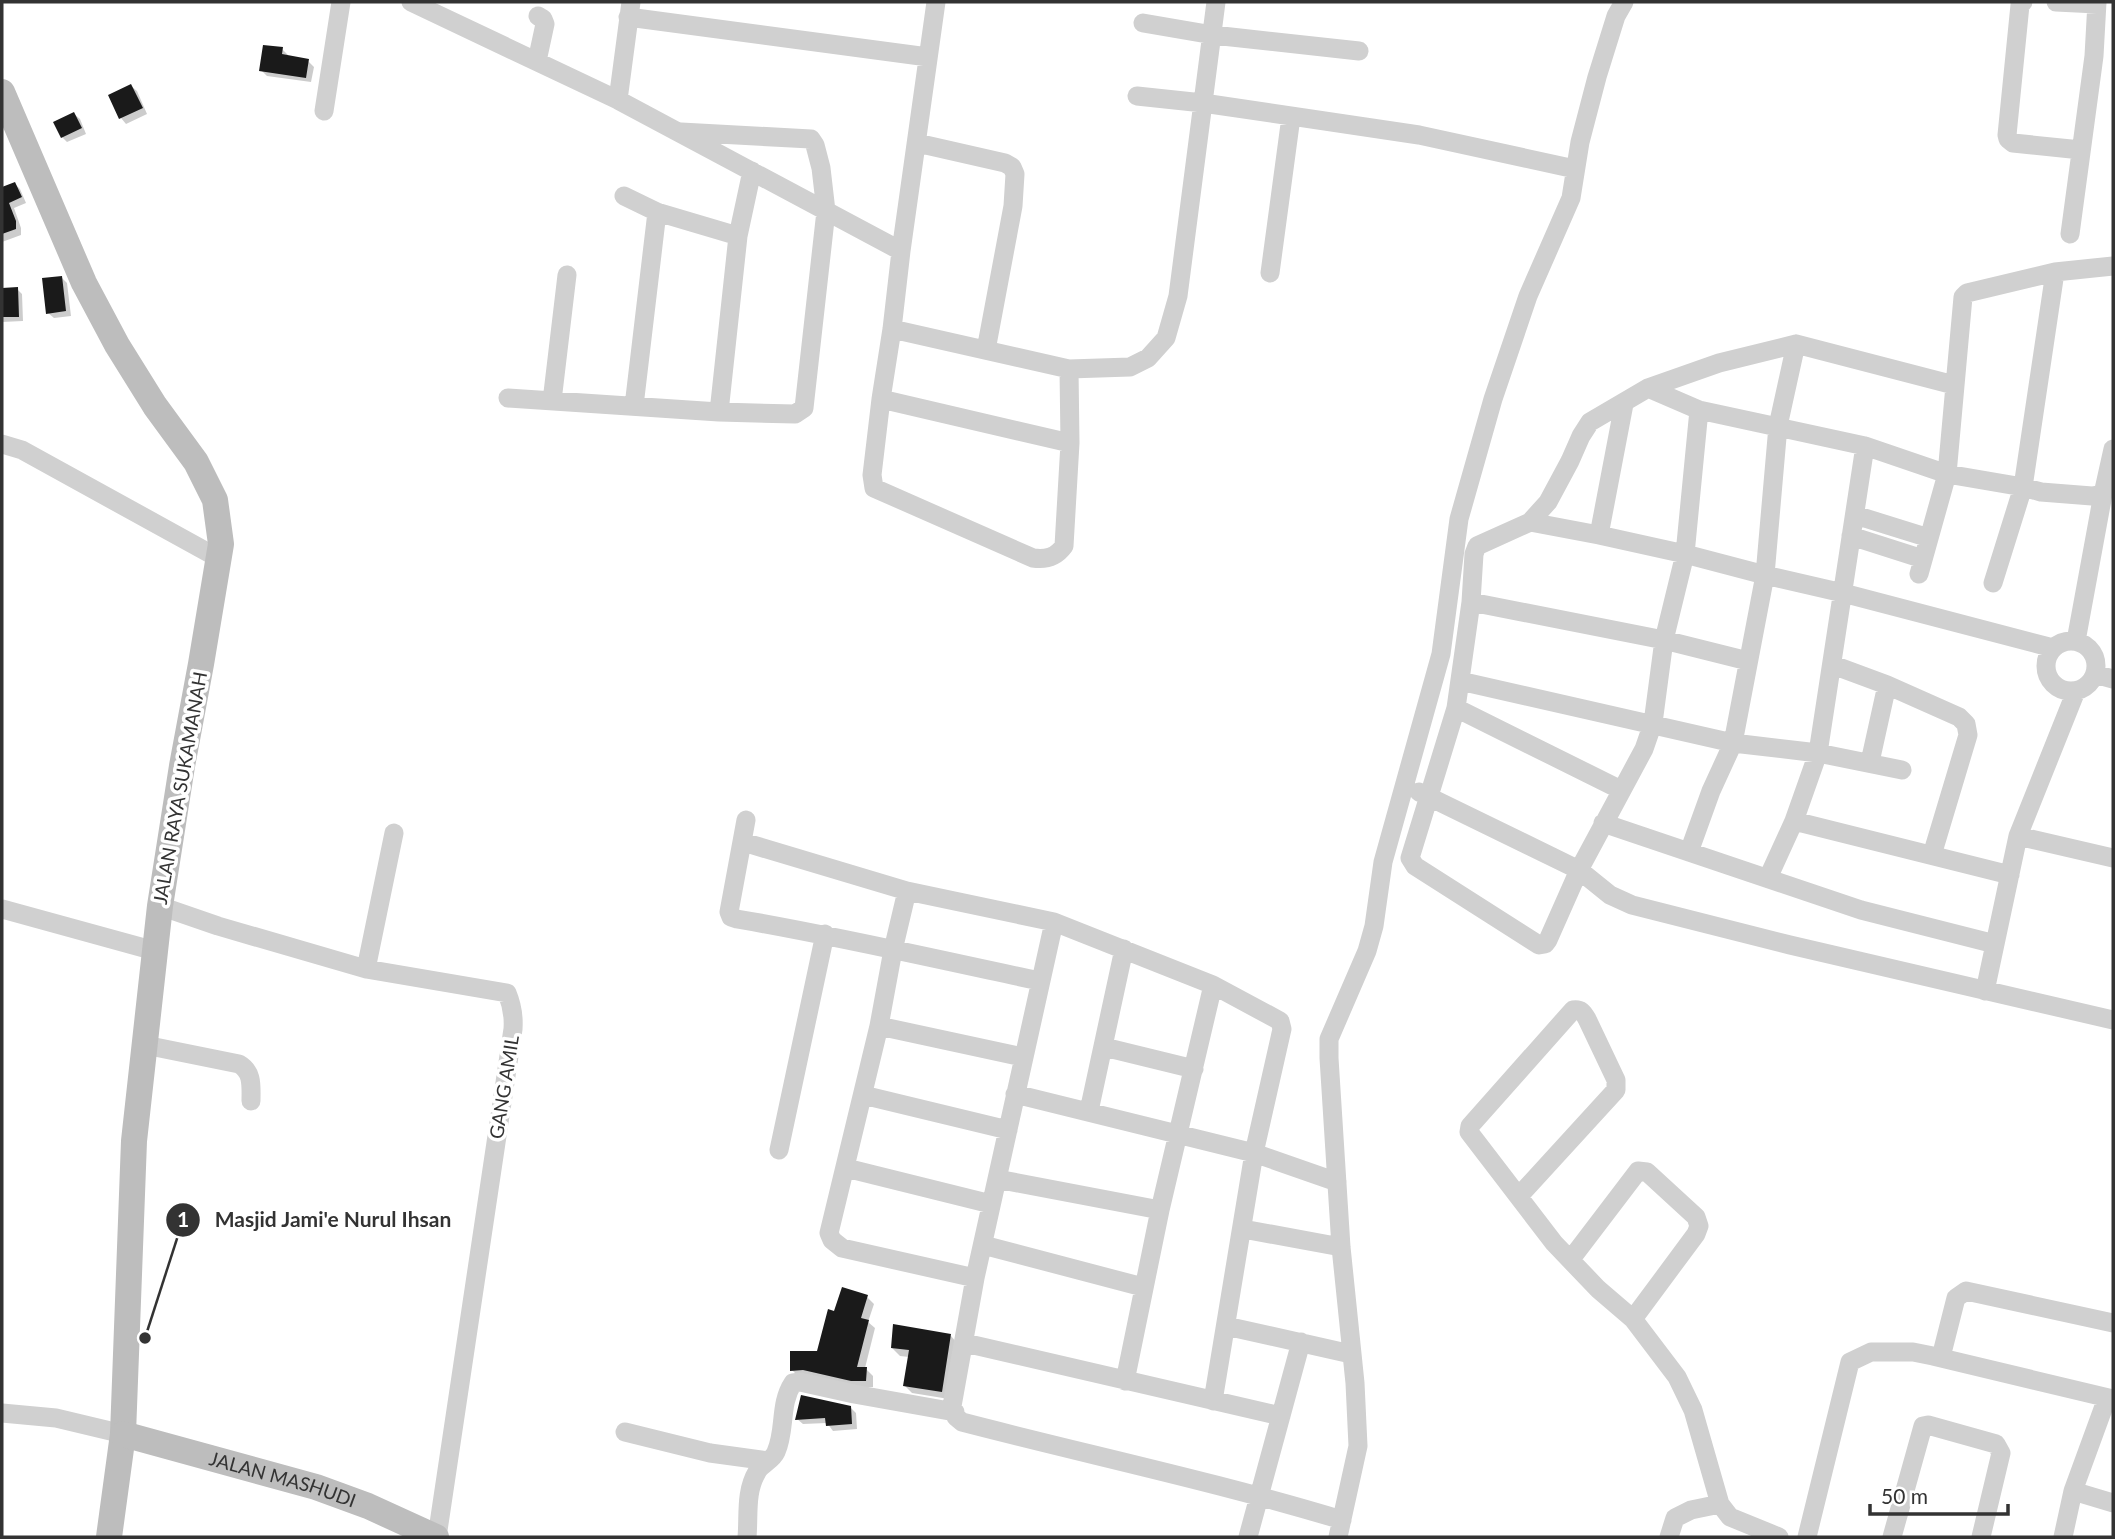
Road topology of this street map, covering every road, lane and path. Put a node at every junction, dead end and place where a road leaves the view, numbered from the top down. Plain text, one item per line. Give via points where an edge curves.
1 (341, 2) edge
2 (411, 2) edge
3 (936, 2) edge
4 (1216, 2) edge
5 (1623, 2) edge
6 (2023, 2) edge
7 (2056, 2) edge
8 (2097, 3) edge
9 (629, 10) edge
10 (538, 16) dead end
11 (1143, 23) dead end
12 (1213, 35) junction
13 (1359, 51) dead end
14 (928, 57) junction
15 (537, 61) junction
16 (2, 92) edge
17 (1137, 96) dead end
18 (618, 100) junction
19 (1203, 103) junction
20 (324, 111) dead end
21 (1291, 117) junction
22 (673, 131) junction
23 (917, 143) junction
24 (2081, 150) junction
25 (1575, 169) junction
26 (751, 171) junction
27 (624, 196) dead end
28 (826, 211) junction
29 (657, 212) junction
30 (2070, 234) dead end
31 (738, 236) junction
32 (901, 251) junction
33 (2113, 266) edge
34 (2055, 272) junction
35 (1270, 273) dead end
36 (567, 275) dead end
37 (892, 329) junction
38 (1796, 344) junction
39 (986, 350) junction
40 (1069, 369) junction
41 (1954, 385) junction
42 (1648, 388) junction
43 (508, 398) dead end
44 (881, 398) junction
45 (552, 401) junction
46 (1624, 404) junction
47 (634, 406) junction
48 (1699, 410) junction
49 (719, 412) junction
50 (1778, 426) junction
51 (1070, 443) junction
52 (2, 444) edge
53 (1865, 446) junction
54 (2113, 449) edge
55 (1947, 474) junction
56 (2023, 487) junction
57 (2103, 494) junction
58 (1855, 515) junction
59 (1530, 522) junction
60 (1600, 535) junction
61 (1850, 536) junction
62 (1929, 538) junction
63 (1685, 554) junction
64 (218, 558) junction
65 (1765, 575) junction
66 (1993, 583) dead end
67 (1843, 593) junction
68 (1471, 602) junction
69 (1664, 640) junction
70 (2076, 641) junction
71 (2053, 648) junction
72 (1748, 661) junction
73 (1833, 665) junction
74 (2104, 677) edge
75 (1460, 681) junction
76 (1888, 685) junction
77 (2077, 691) junction
78 (1456, 708) junction
79 (1653, 723) junction
80 (1733, 743) junction
81 (1818, 753) junction
82 (1870, 762) junction
83 (1902, 770) dead end
84 (1405, 787) junction
85 (1621, 790) junction
86 (1430, 796) junction
87 (746, 820) dead end
88 (1794, 821) junction
89 (1603, 823) junction
90 (394, 833) dead end
91 (2018, 836) junction
92 (743, 842) junction
93 (1689, 852) junction
94 (2112, 852) edge
95 (1932, 855) junction
96 (1579, 870) junction
97 (2010, 875) junction
98 (1768, 878) junction
99 (907, 891) junction
100 (160, 906) junction
101 (2, 909) edge
102 (1054, 922) junction
103 (825, 934) junction
104 (1995, 944) junction
105 (1124, 949) junction
106 (893, 950) junction
107 (155, 951) junction
108 (366, 970) junction
109 (1040, 981) junction
110 (1213, 985) junction
111 (1985, 991) junction
112 (2113, 1020) edge
113 (879, 1026) junction
114 (145, 1045) junction
115 (1104, 1046) junction
116 (1023, 1057) junction
117 (1194, 1069) junction
118 (1015, 1094) junction
119 (863, 1095) junction
120 (251, 1101) dead end
121 (1089, 1111) junction
122 (1007, 1130) junction
123 (1178, 1134) junction
124 (779, 1150) dead end
125 (1254, 1153) junction
126 (846, 1168) junction
127 (997, 1178) junction
128 (1337, 1182) junction
129 (1519, 1196) junction
130 (991, 1204) junction
131 (1160, 1210) junction
132 (1243, 1229) junction
133 (983, 1245) junction
134 (1341, 1247) junction
135 (1571, 1259) junction
136 (975, 1278) junction
137 (1143, 1287) junction
138 (1633, 1319) junction
139 (2113, 1323) edge
140 (1226, 1326) junction
141 (1301, 1342) junction
142 (965, 1343) junction
143 (1351, 1354) junction
144 (1941, 1357) junction
145 (1125, 1381) junction
146 (2110, 1398) edge
147 (1213, 1401) junction
148 (955, 1412) junction
149 (2, 1413) edge
150 (1281, 1416) junction
151 (625, 1432) dead end
152 (123, 1434) junction
153 (768, 1461) junction
154 (2073, 1491) junction
155 (1258, 1494) junction
156 (2113, 1503) edge
157 (1716, 1505) junction
158 (1340, 1528) edge
159 (109, 1537) edge
160 (437, 1537) edge
161 (747, 1537) edge
162 (1248, 1537) edge
163 (1669, 1537) edge
164 (1779, 1537) edge
165 (1807, 1537) edge
166 (1892, 1537) edge
167 (1981, 1537) edge
168 (2063, 1537) edge

1 - 20 street
2 - 15 street
3 - 14 street
4 - 12 street
5 - 25 street via 1597,77
6 - 24 street via 2008,139
7 - 8 street
8 - 24 street
9 - 14 street
9 - 18 street
10 - 15 street via 545,24
11 - 12 street
12 - 13 street
12 - 19 street
14 - 23 street
15 - 18 street
16 - 64 street, JALAN RAYA SUKAMANAH via 84,283 117,345 196,463 215,500 221,544
17 - 19 street
18 - 22 street
19 - 21 street
19 - 40 street via 1178,296 1166,338 1148,358 1130,367
21 - 25 street via 1419,135
21 - 35 street
22 - 26 street
22 - 28 street via 811,139 821,168
23 - 32 street
23 - 39 street via 1005,163 1015,174
24 - 30 street
25 - 84 street via 1571,198 1528,296 1493,399 1459,519 1441,654
26 - 28 street
26 - 31 street
27 - 29 street
28 - 32 street
28 - 49 street via 803,408 794,414
29 - 31 street
29 - 47 street
31 - 49 street
32 - 37 street
33 - 34 street
34 - 41 street via 1963,297
34 - 56 street
36 - 45 street
37 - 39 street
37 - 44 street
38 - 41 street
38 - 42 street via 1719,363
38 - 50 street
39 - 40 street
40 - 51 street
41 - 55 street
42 - 46 street
42 - 48 street
43 - 45 street
44 - 51 street
44 - 51 street via 874,488 1033,558 1052,557 1064,546
45 - 47 street
46 - 59 street via 1590,422 1548,502
46 - 60 street
47 - 49 street
48 - 50 street
48 - 63 street
50 - 53 street
50 - 65 street
52 - 64 street via 22,450
53 - 55 street
53 - 58 street
54 - 57 street
55 - 56 street
55 - 62 street
56 - 57 street via 2060,494
56 - 66 street
57 - 70 street
58 - 61 street
58 - 62 street
59 - 60 street
59 - 68 street via 1478,546
60 - 63 street
61 - 62 street via 1921,567
61 - 67 street
63 - 65 street
63 - 69 street
64 - 100 street, JALAN RAYA SUKAMANAH
65 - 67 street
65 - 72 street
67 - 71 street
67 - 73 street
68 - 69 street
68 - 75 street
69 - 72 street
69 - 79 street
70 - 71 street
70 - 74 street via 2093,653
71 - 77 street via 2046,668 2049,678 2056,687
72 - 80 street
73 - 76 street
73 - 81 street
74 - 77 street
75 - 78 street
75 - 79 street
76 - 82 street
76 - 95 street via 1962,719 1968,729
77 - 91 street
78 - 85 street
78 - 86 street
79 - 80 street
79 - 85 street
80 - 81 street
80 - 93 street
81 - 82 street
81 - 88 street
82 - 83 street
84 - 86 street
84 - 128 street via 1383,862 1367,951 1329,1040
85 - 89 street
86 - 96 street
86 - 96 street via 1412,863 1539,945 1548,940
87 - 92 street
88 - 95 street
88 - 98 street
89 - 93 street
89 - 96 street
90 - 108 street
91 - 94 street
91 - 97 street
92 - 99 street
92 - 103 street via 731,917
93 - 98 street
95 - 97 street
96 - 111 street via 1610,895 1632,905
97 - 104 street
98 - 104 street via 1861,910
99 - 102 street
99 - 106 street
100 - 107 street, JALAN RAYA SUKAMANAH
100 - 108 street, GANG AMIL
101 - 107 street
102 - 105 street
102 - 109 street
103 - 106 street
103 - 124 street
104 - 111 street
105 - 110 street
105 - 115 street
106 - 109 street
106 - 113 street
107 - 114 street, JALAN RAYA SUKAMANAH
108 - 160 street, GANG AMIL via 494,989 507,993 514,1014
109 - 116 street
110 - 117 street
110 - 125 street via 1282,1025
111 - 112 street
113 - 116 street
113 - 119 street
114 - 120 street via 239,1064 251,1079
114 - 152 street, JALAN RAYA SUKAMANAH via 134,1141
115 - 117 street
115 - 121 street
116 - 118 street
117 - 123 street
118 - 121 street
118 - 122 street
119 - 122 street
119 - 126 street
121 - 123 street
122 - 127 street
123 - 125 street
123 - 131 street
125 - 128 street
125 - 132 street
126 - 130 street
126 - 136 street via 829,1233 835,1244
127 - 130 street
127 - 131 street
128 - 134 street
129 - 129 street via 1616,1090 1616,1080 1587,1018 1578,1010 1573,1010 1468,1129
129 - 135 street
130 - 133 street
131 - 137 street
132 - 134 street
132 - 140 street
133 - 136 street
133 - 137 street
134 - 143 street
135 - 138 street
135 - 138 street via 1638,1171 1647,1172 1696,1217 1696,1234
136 - 142 street
137 - 145 street
138 - 157 street via 1677,1377 1693,1410
139 - 144 street via 1966,1291 1956,1298
140 - 141 street
140 - 147 street
141 - 143 street
141 - 150 street
142 - 145 street
142 - 148 street via 952,1406
143 - 158 street via 1358,1446
144 - 146 street
144 - 165 street via 1871,1352 1850,1362
145 - 147 street
146 - 154 street
147 - 150 street
148 - 153 street via 795,1382 783,1405 775,1455
148 - 155 street via 962,1422
149 - 152 street via 56,1418
150 - 155 street
151 - 153 street via 710,1453
152 - 159 street, JALAN RAYA SUKAMANAH
152 - 160 street, JALAN MASHUDI via 317,1487
153 - 161 street via 751,1483
154 - 156 street
154 - 168 street
155 - 158 street
155 - 162 street
157 - 163 street via 1675,1518
157 - 164 street via 1730,1517
166 - 167 street via 1921,1431 1928,1425 1996,1444 2001,1453

